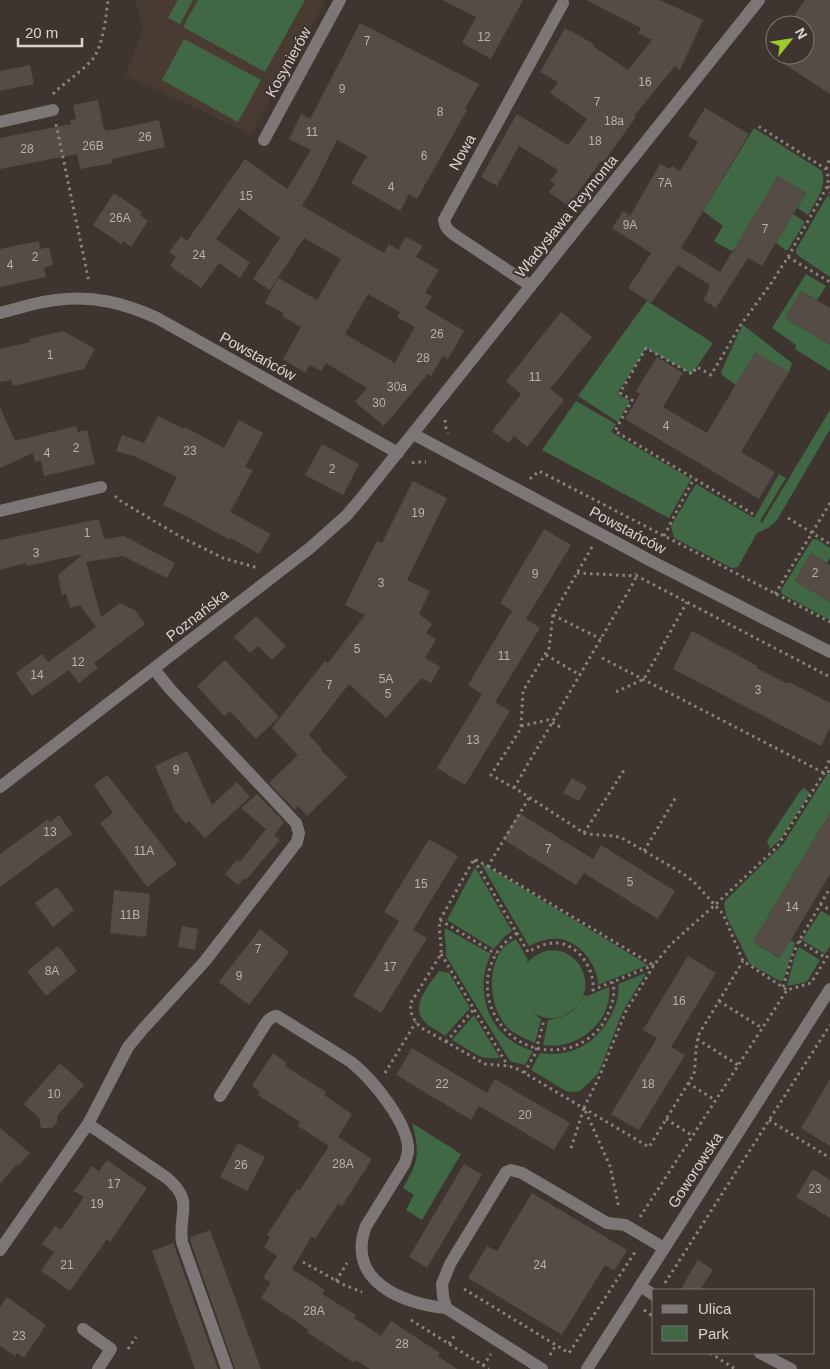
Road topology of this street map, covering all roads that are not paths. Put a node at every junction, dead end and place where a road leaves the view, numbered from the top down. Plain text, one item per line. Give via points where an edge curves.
1 (340, 0) edge
2 (759, 0) edge
3 (563, 3) dead end
4 (53, 110) road end
5 (0, 122) edge
6 (264, 140) dead end
7 (531, 286) junction
8 (0, 313) edge
9 (413, 434) junction
10 (398, 453) junction
11 (101, 487) road end
12 (0, 511) edge
13 (830, 652) edge
14 (154, 670) junction
15 (0, 786) edge
16 (830, 989) edge
17 (220, 1096) dead end
18 (88, 1124) junction
19 (664, 1248) junction
20 (0, 1250) edge
21 (640, 1286) junction
22 (652, 1294) edge
23 (446, 1308) junction
24 (83, 1330) dead end
25 (762, 1354) edge
26 (98, 1369) edge
27 (227, 1369) edge
28 (542, 1369) edge
29 (587, 1369) edge
30 (791, 1369) edge

1 - 6 street, Kosynierów
2 - 7 street, Władysława Reymonta
3 - 7 street, Nowa via 444,220 453,234
4 - 5 street
7 - 9 street, Władysława Reymonta
8 - 10 street, Powstańców via 76,298 97,299 138,309
9 - 10 street, Władysława Reymonta
9 - 13 street, Powstańców
10 - 14 street, Poznańska via 330,532
11 - 12 street
14 - 15 street, Poznańska
14 - 18 street via 296,822 299,833 297,842 205,961 128,1048
16 - 19 street, Goworowska
17 - 23 street via 266,1023 274,1016 360,1070 394,1113 408,1146 404,1164 366,1226 361,1244 362,1257 367,1270 384,1288 414,1301
18 - 20 street
18 - 27 street via 167,1178 182,1194 182,1242
19 - 21 street, Goworowska
19 - 23 street via 627,1226 607,1223 522,1172 511,1170 506,1172 450,1264 442,1284
21 - 22 street
21 - 29 street, Goworowska
23 - 28 street
24 - 26 street via 111,1349
25 - 30 street

